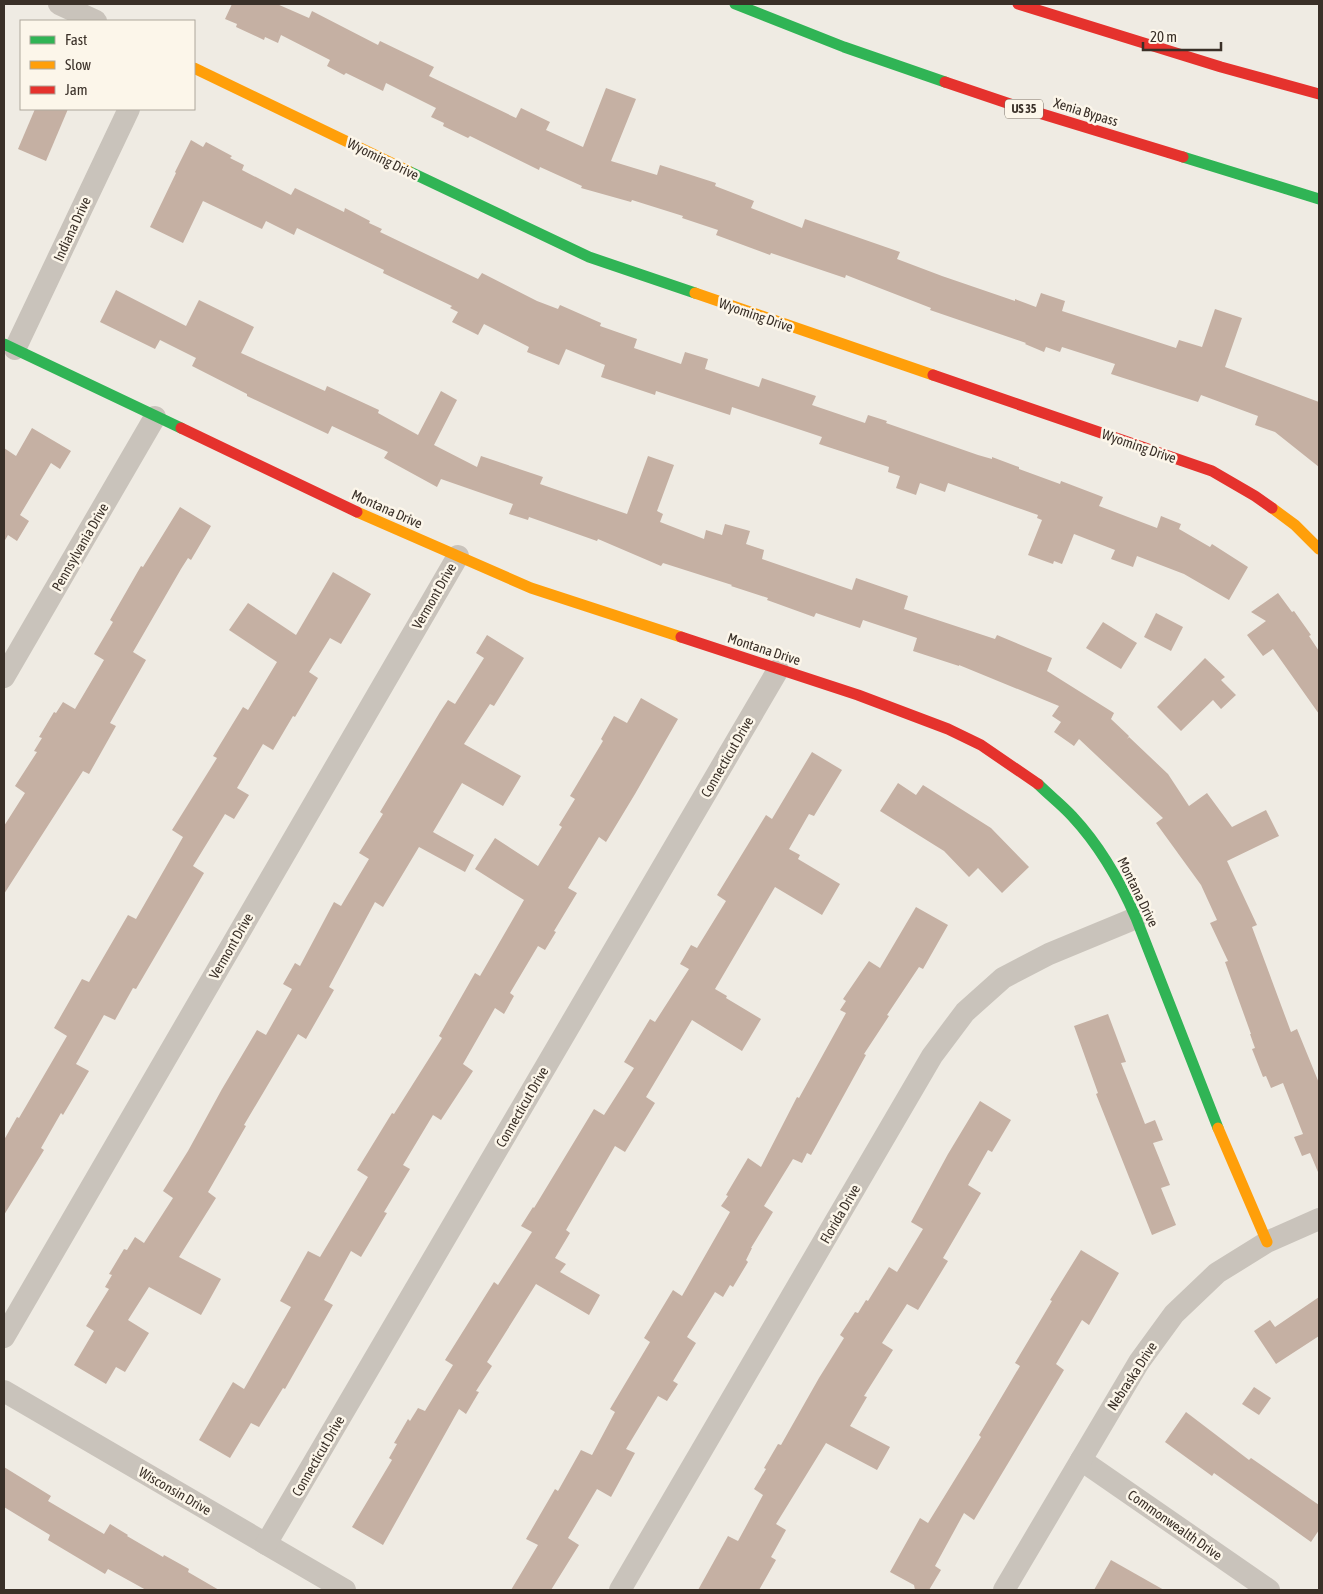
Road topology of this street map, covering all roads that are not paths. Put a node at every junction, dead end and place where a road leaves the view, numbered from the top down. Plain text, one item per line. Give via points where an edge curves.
1 (59, 4) edge
2 (735, 4) edge
3 (1018, 4) edge
4 (94, 20) edge
5 (195, 68) edge
6 (1319, 94) edge
7 (128, 110) edge
8 (1319, 199) edge
9 (10, 346) edge
10 (155, 416) junction
11 (1319, 549) edge
12 (458, 556) junction
13 (778, 670) junction
14 (4, 677) edge
15 (1136, 918) junction
16 (1319, 1218) edge
17 (1267, 1242) junction
18 (4, 1336) edge
19 (4, 1391) edge
20 (1081, 1460) junction
21 (266, 1544) junction
22 (345, 1590) edge
23 (620, 1590) edge
24 (1004, 1590) edge
25 (1269, 1590) edge

1 - 4 street
2 - 8 main road, Xenia Bypass / US 35 via 844,47 1016,106
3 - 6 main road
5 - 11 main road, Wyoming Drive via 589,257 1212,471 1295,525
7 - 9 street, Indiana Drive
9 - 10 main road, Montana Drive
10 - 12 main road, Montana Drive
10 - 14 street, Pennsylvania Drive
12 - 13 main road, Montana Drive via 531,588
12 - 18 street, Vermont Drive
13 - 15 main road, Montana Drive via 858,695 948,730 1012,764 1072,816 1121,884
13 - 21 street, Connecticut Drive
15 - 17 main road, Montana Drive via 1230,1158
15 - 23 street, Florida Drive via 1049,954 1004,978 965,1012 932,1056
16 - 17 street, Nebraska Drive
17 - 20 street, Nebraska Drive via 1217,1273 1174,1314 1139,1362
19 - 21 street, Wisconsin Drive
20 - 24 street, Nebraska Drive
20 - 25 street, Commonwealth Drive
21 - 22 street, Wisconsin Drive

